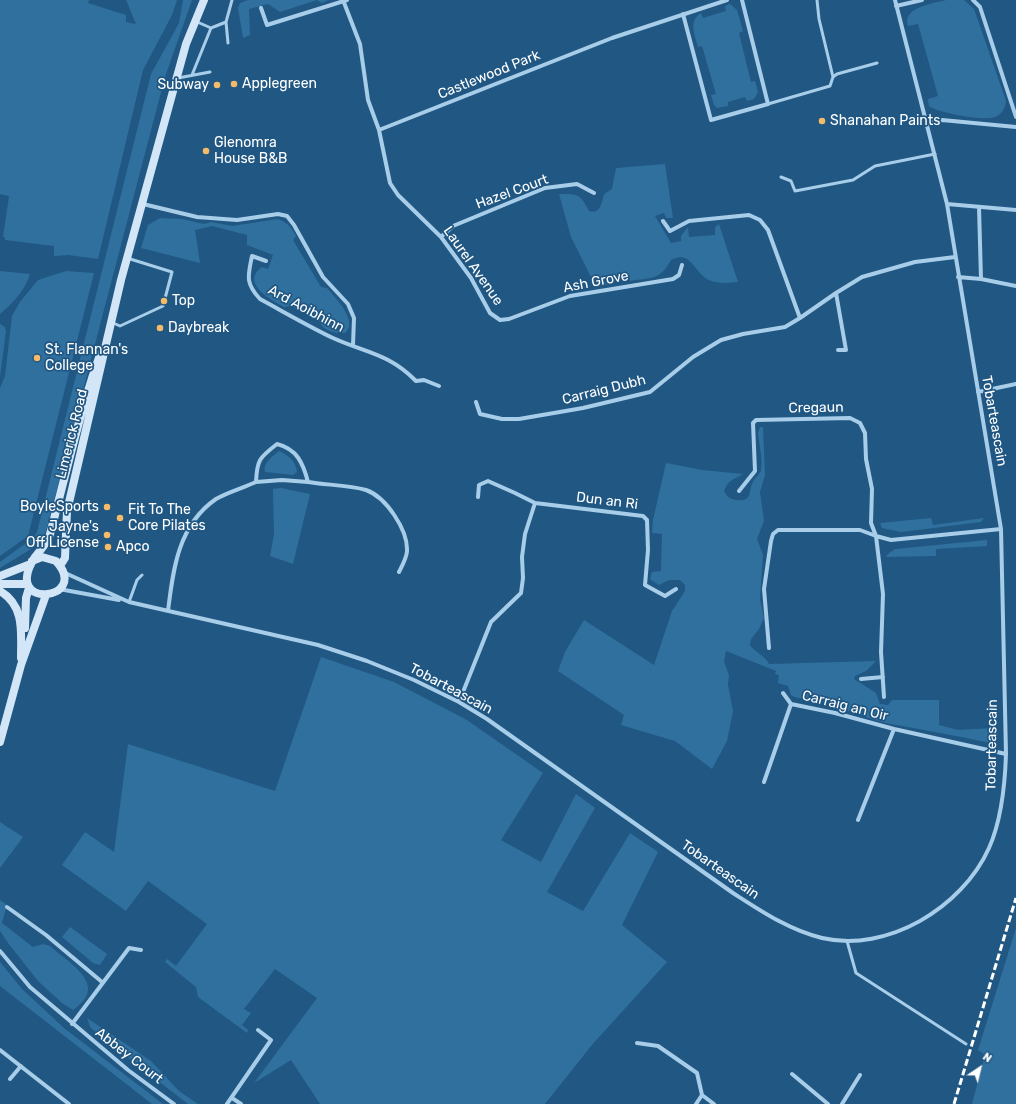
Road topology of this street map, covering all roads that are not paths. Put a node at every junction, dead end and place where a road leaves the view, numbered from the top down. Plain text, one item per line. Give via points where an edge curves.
1 (204, 0) edge
2 (232, 0) edge
3 (344, 0) edge
4 (727, 0) edge
5 (742, 0) edge
6 (817, 0) edge
7 (895, 0) edge
8 (922, 0) edge
9 (973, 0) edge
10 (896, 6) junction
11 (261, 8) dead end
12 (683, 14) junction
13 (196, 21) junction
14 (226, 22) junction
15 (211, 28) junction
16 (228, 43) dead end
17 (877, 63) dead end
18 (210, 72) dead end
19 (192, 75) junction
20 (833, 77) junction
21 (176, 78) junction
22 (768, 104) junction
23 (1016, 117) edge
24 (928, 123) junction
25 (1016, 127) edge
26 (379, 130) junction
27 (935, 154) junction
28 (781, 177) dead end
29 (594, 193) dead end
30 (143, 204) junction
31 (947, 204) junction
32 (979, 207) junction
33 (1016, 210) edge
34 (663, 220) dead end
35 (441, 237) junction
36 (955, 257) junction
37 (127, 258) junction
38 (266, 261) dead end
39 (682, 266) dead end
40 (958, 277) junction
41 (981, 279) junction
42 (1016, 286) edge
43 (836, 293) junction
44 (800, 318) junction
45 (509, 320) joint
46 (111, 322) junction
47 (353, 345) junction
48 (838, 350) dead end
49 (1016, 384) edge
50 (439, 386) dead end
51 (978, 392) junction
52 (476, 402) dead end
53 (256, 482) junction
54 (308, 482) junction
55 (739, 491) dead end
56 (478, 497) dead end
57 (535, 504) junction
58 (1001, 529) junction
59 (876, 536) junction
60 (30, 563) junction
61 (62, 569) junction
62 (399, 572) dead end
63 (142, 575) dead end
64 (0, 576) edge
65 (0, 584) edge
66 (28, 586) junction
67 (59, 589) junction
68 (676, 589) dead end
69 (0, 591) edge
70 (46, 595) junction
71 (127, 601) junction
72 (168, 611) junction
73 (769, 648) dead end
74 (21, 665) junction
75 (883, 677) junction
76 (861, 679) dead end
77 (782, 693) dead end
78 (884, 697) dead end
79 (459, 702) junction
80 (791, 704) junction
81 (894, 730) junction
82 (0, 742) edge
83 (1006, 754) junction
84 (764, 782) dead end
85 (858, 820) dead end
86 (7, 906) dead end
87 (847, 940) junction
88 (141, 950) dead end
89 (0, 951) edge
90 (102, 982) junction
91 (72, 1024) junction
92 (258, 1030) dead end
93 (637, 1043) dead end
94 (966, 1044) dead end
95 (0, 1050) edge
96 (21, 1066) junction
97 (792, 1074) dead end
98 (860, 1075) dead end
99 (10, 1079) dead end
100 (702, 1095) junction
101 (232, 1098) junction
102 (69, 1104) edge
103 (174, 1104) edge
104 (227, 1104) edge
105 (241, 1104) edge
106 (696, 1104) edge
107 (714, 1104) edge
108 (828, 1104) edge
109 (842, 1104) edge

1 - 13 main road
2 - 14 lane
3 - 11 street via 267,25
3 - 26 street via 360,44 368,100
4 - 12 street, Castlewood Park
5 - 22 street
6 - 20 lane via 818,19
7 - 10 street, Tobarteascain
8 - 10 street
9 - 23 street via 980,7
10 - 24 street, Tobarteascain
12 - 22 street via 710,120
12 - 26 street, Castlewood Park
13 - 15 lane
13 - 21 main road
14 - 15 lane
14 - 16 lane
15 - 19 lane
17 - 20 lane
18 - 19 lane
19 - 21 lane
20 - 22 lane via 830,86
21 - 30 main road
24 - 25 street via 942,120
24 - 27 street, Tobarteascain
26 - 35 street, Laurel Avenue via 390,184
27 - 28 lane via 875,166 853,180 795,191 791,181
27 - 31 street, Tobarteascain
29 - 35 street, Hazel Court via 577,184 545,188 453,226
30 - 37 main road
30 - 47 street, Ard Aoibhinn via 197,218 237,220 278,214 287,216 323,277 348,304 354,318
31 - 32 street
31 - 36 street, Tobarteascain
32 - 33 street
32 - 41 street
34 - 44 street via 670,230 689,221 749,215 760,220 768,230
35 - 45 street, Laurel Avenue via 472,278 490,313 500,320
36 - 40 street, Tobarteascain
36 - 43 street, Carraig Dubh via 916,262 862,277
37 - 46 main road
37 - 46 lane via 172,272 163,306 120,326
38 - 47 street, Ard Aoibhinn via 252,256 250,288 260,299 333,338
39 - 45 street, Ash Grove via 673,279 570,296
40 - 41 street
40 - 51 street, Tobarteascain
41 - 42 street
43 - 44 street, Carraig Dubh
43 - 48 street via 846,350
44 - 52 street, Carraig Dubh via 785,327 721,340 693,357 650,392 583,408 519,419 502,419 480,414
46 - 60 main road, Limerick Road via 89,386 48,539
46 - 61 main road, Limerick Road via 67,510 65,558
47 - 50 street, Ard Aoibhinn via 404,368 416,381 424,380
49 - 51 street
51 - 58 street, Tobarteascain
53 - 54 street
53 - 54 street via 256,465 264,453 277,444 286,446 296,454
53 - 72 street via 216,500 192,524 182,540 173,573
54 - 62 street via 366,490 381,498 393,512 403,532 407,552
55 - 59 street, Cregaun via 755,471 753,423 756,420 850,418 860,423 865,433 866,459 872,489 871,523
56 - 57 street, Dun an Ri via 479,485 488,482
57 - 68 street, Dun an Ri via 643,516 647,520 648,550 645,585 665,596
57 - 79 street via 525,534 521,593 491,622
58 - 59 street via 890,540
58 - 83 street, Tobarteascain
59 - 73 street via 860,530 778,530 773,534 764,589
59 - 75 street, Cregaun via 883,594
60 - 61 main road via 42,557 49,558 56,561
60 - 64 main road
60 - 66 main road via 25,576
61 - 67 main road via 63,581
61 - 71 street, Tobarteascain
63 - 71 lane via 136,580
65 - 66 main road
66 - 70 main road via 38,594
66 - 74 main road
67 - 70 main road
67 - 71 street, Tobarteascain
69 - 74 main road via 8,596 18,610 21,623
70 - 74 main road
71 - 72 street, Tobarteascain
72 - 79 street, Tobarteascain via 325,648 367,661
74 - 82 main road
75 - 76 street
75 - 78 street, Cregaun
77 - 80 street, Carraig an Oir
79 - 87 street, Tobarteascain via 772,918 823,938
80 - 81 street, Carraig an Oir via 835,713
80 - 84 street, Carraig an Oir
81 - 83 street, Carraig an Oir
81 - 85 street, Carraig an Oir
83 - 87 street, Tobarteascain via 1005,786 995,831 977,870 958,892 919,921 888,935
86 - 90 street
87 - 94 lane via 856,973
88 - 90 street via 129,948
89 - 91 street, Abbey Court via 30,987
90 - 91 street
91 - 103 street, Abbey Court
92 - 101 street via 271,1040
93 - 100 street via 658,1046 697,1073
95 - 96 street
96 - 99 street
96 - 102 street
97 - 108 street
98 - 109 street
100 - 106 street
100 - 107 street
101 - 104 street
101 - 105 street

